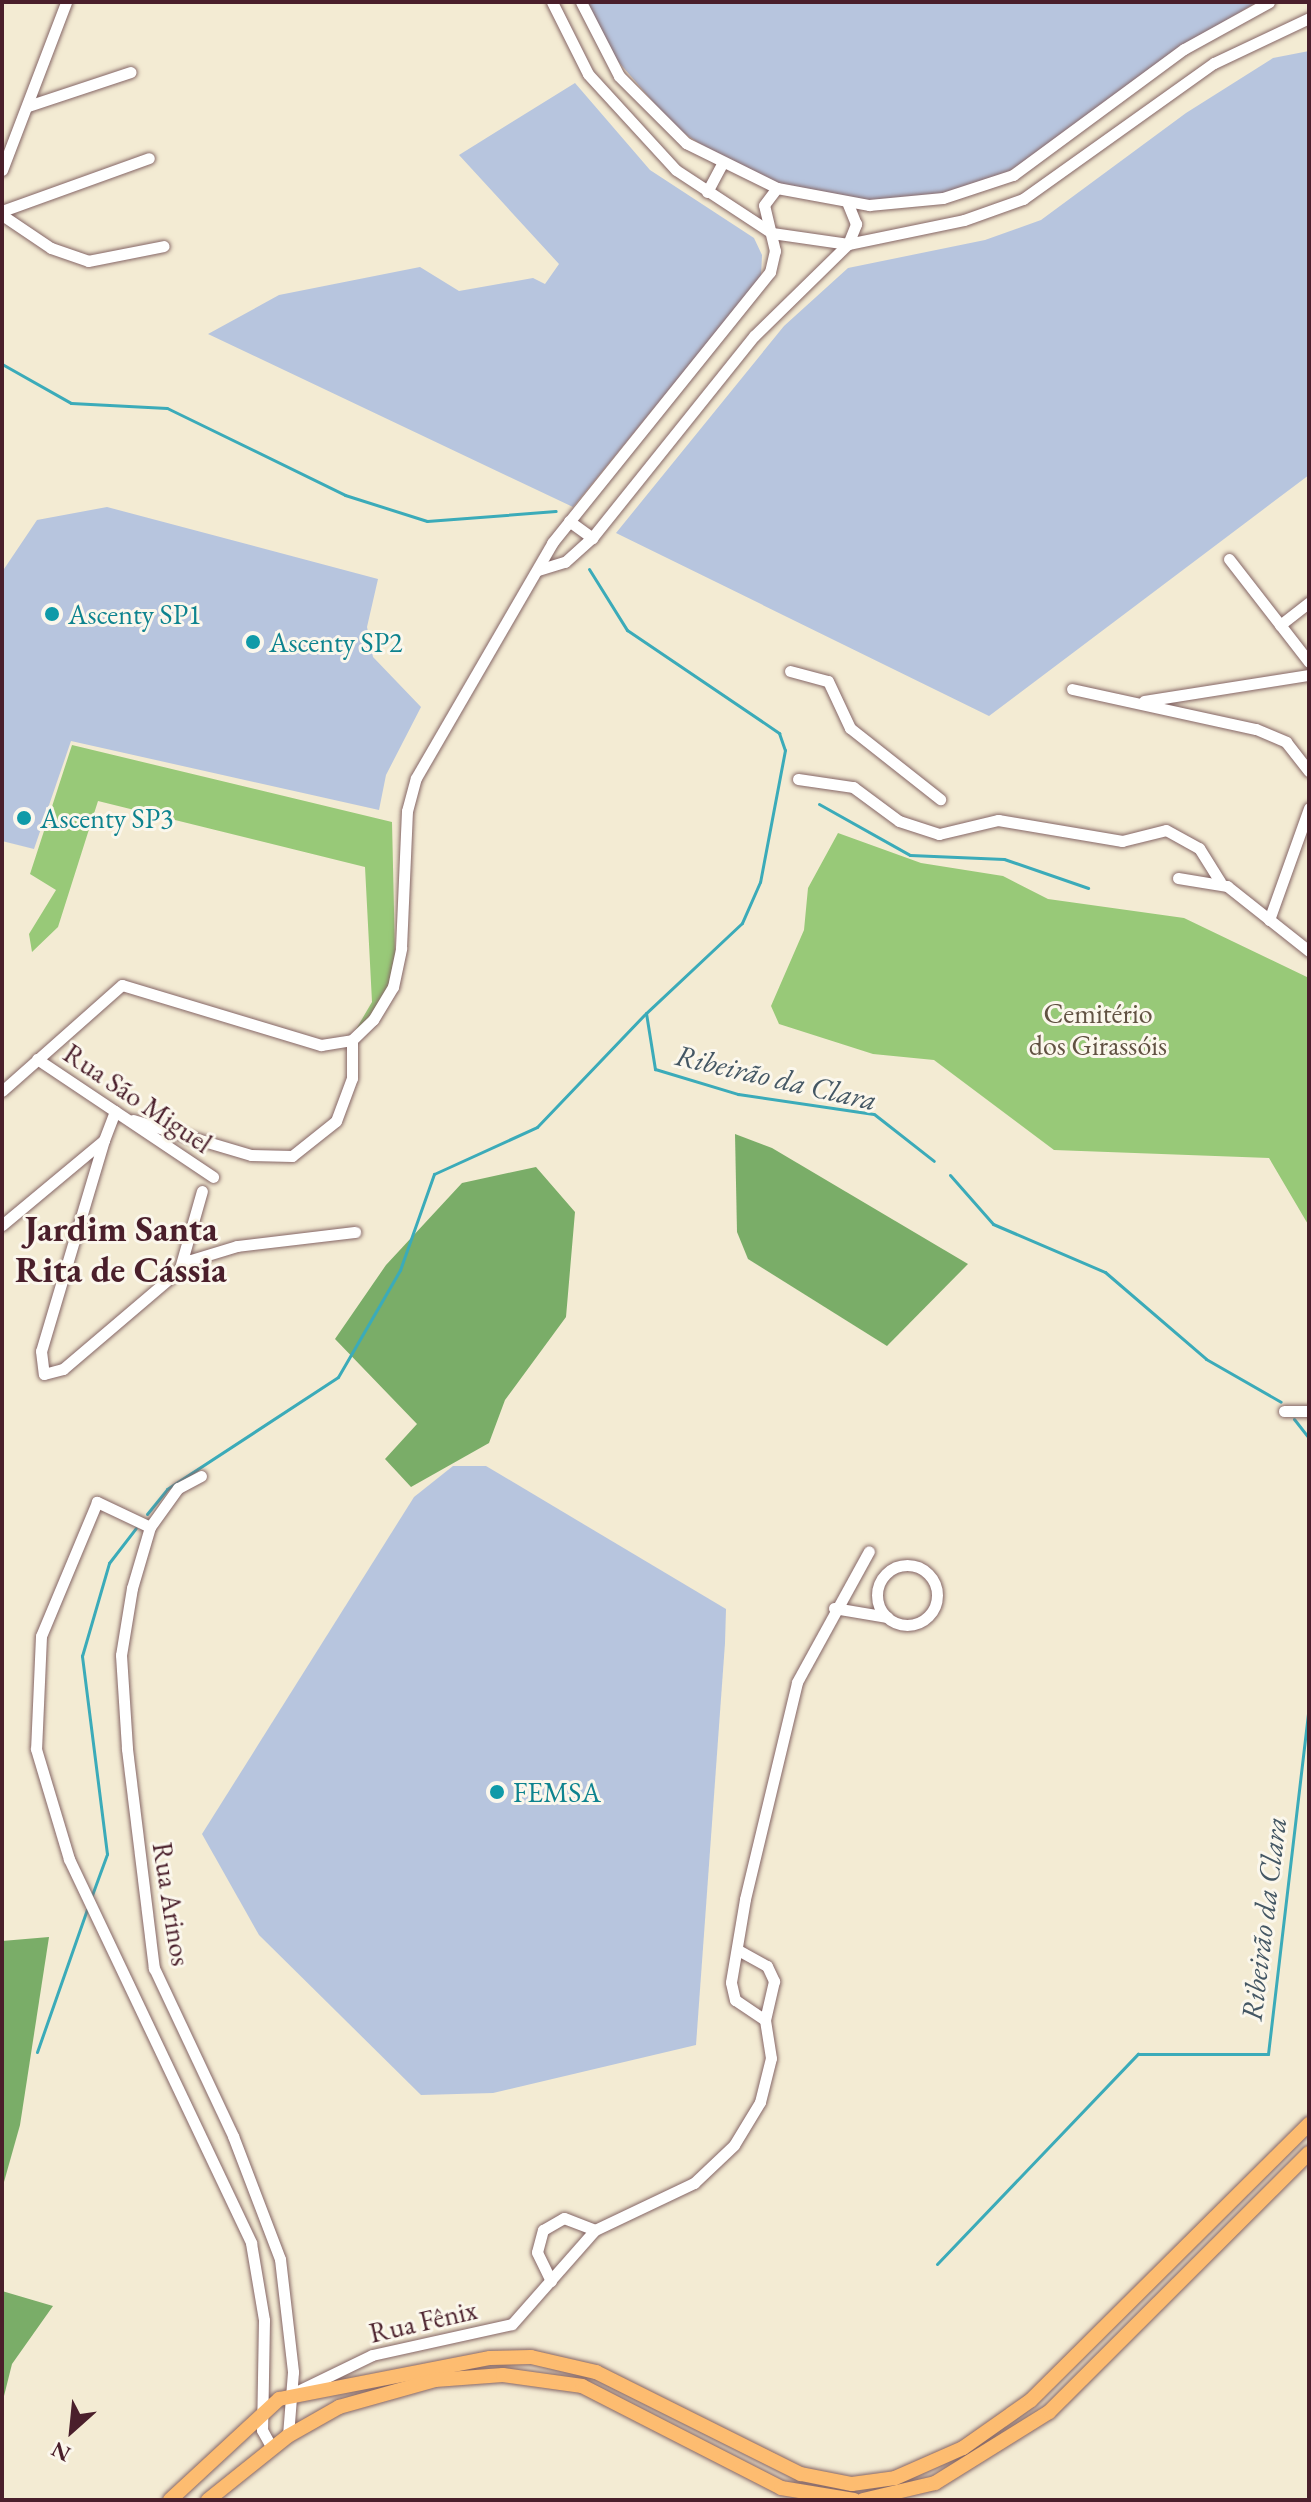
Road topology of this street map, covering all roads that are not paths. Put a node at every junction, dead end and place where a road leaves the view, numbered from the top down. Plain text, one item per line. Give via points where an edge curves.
1 (66, 2) edge
2 (552, 2) edge
3 (581, 2) edge
4 (1269, 2) edge
5 (1309, 18) edge
6 (131, 72) dead end
7 (28, 106) junction
8 (149, 158) dead end
9 (722, 164) junction
10 (2, 170) edge
11 (777, 188) junction
12 (707, 192) junction
13 (848, 204) junction
14 (2, 213) edge
15 (772, 233) junction
16 (848, 244) junction
17 (164, 246) dead end
18 (569, 521) junction
19 (592, 538) junction
20 (1229, 559) dead end
21 (538, 570) junction
22 (1309, 602) edge
23 (1280, 625) junction
24 (1309, 662) edge
25 (790, 671) dead end
26 (1309, 675) edge
27 (1072, 689) dead end
28 (1134, 703) junction
29 (1309, 771) edge
30 (798, 779) dead end
31 (940, 799) dead end
32 (1309, 808) edge
33 (1178, 878) dead end
34 (1220, 882) junction
35 (1269, 920) junction
36 (1309, 951) edge
37 (352, 1040) junction
38 (37, 1059) junction
39 (2, 1091) edge
40 (115, 1111) junction
41 (133, 1120) junction
42 (104, 1140) junction
43 (213, 1177) dead end
44 (202, 1191) dead end
45 (2, 1225) edge
46 (355, 1232) dead end
47 (180, 1268) junction
48 (1284, 1411) dead end
49 (1309, 1411) edge
50 (201, 1476) dead end
51 (150, 1527) junction
52 (869, 1551) dead end
53 (834, 1608) junction
54 (887, 1617) junction
55 (738, 1950) junction
56 (765, 2020) junction
57 (1308, 2125) edge
58 (1309, 2153) edge
59 (595, 2230) junction
60 (551, 2281) junction
61 (292, 2393) junction
62 (261, 2412) junction
63 (288, 2436) junction
64 (272, 2448) junction
65 (170, 2500) edge
66 (208, 2500) edge
67 (854, 2500) edge
68 (863, 2500) edge

1 - 7 street
2 - 12 street via 614,108
3 - 9 street via 598,44 627,85 669,129
4 - 13 street via 1203,36 1013,175 943,198
5 - 16 street via 1206,68 1023,199 950,224
6 - 7 street
7 - 10 street
8 - 14 street
9 - 11 street
9 - 12 street
11 - 13 street
11 - 15 street via 764,205
12 - 15 street
13 - 16 street via 856,224
14 - 17 street via 34,238 88,261
15 - 16 street
15 - 18 street via 774,262 763,282
16 - 19 street via 754,336
18 - 19 street
18 - 21 street
19 - 21 street via 565,562
20 - 23 street
21 - 37 street via 409,793 393,987
22 - 23 street
23 - 24 street
25 - 31 street via 828,681 850,728
26 - 28 street
27 - 28 street
28 - 29 street via 1271,734
30 - 34 street via 853,787 899,821 939,834 998,820 1122,841 1166,830 1199,848
32 - 35 street
33 - 34 street
34 - 35 street
35 - 36 street
37 - 38 street via 321,1045 131,984 104,995
37 - 41 street via 352,1078 336,1121 292,1156 251,1155
38 - 39 street
38 - 40 street, Rua São Miguel
40 - 41 street, Rua São Miguel
40 - 42 street
41 - 43 street, Rua São Miguel
42 - 45 street
42 - 47 street via 41,1351 40,1370 55,1374
44 - 47 street
46 - 47 street via 237,1246
48 - 49 street
50 - 51 street, Rua Arinos via 178,1488
51 - 61 street, Rua Arinos via 121,1655 148,1938 170,2008 269,2221 287,2299
51 - 62 street, Rua Arinos via 97,1502 41,1636 33,1714 39,1770 69,1859 251,2243 264,2320
52 - 53 street
53 - 54 street
53 - 55 street via 789,1704
54 - 54 street via 906,1625 931,1614 936,1587 926,1572 898,1566 882,1579 878,1599
55 - 56 street via 735,2000
55 - 56 street, Rua Fênix via 767,1966 774,1981
56 - 59 street, Rua Fênix via 767,2079 734,2145 694,2183
57 - 61 main road via 1031,2400 963,2448 895,2478 852,2484 801,2474 609,2378 531,2357 426,2366
58 - 68 main road via 1049,2412 935,2483
59 - 60 street, Rua Fênix
59 - 60 street via 564,2218 543,2230 537,2252
60 - 61 street, Rua Fênix via 512,2324 372,2355
61 - 62 main road
61 - 63 street, Rua Arinos
62 - 64 street, Rua Arinos
62 - 65 main road
63 - 64 main road
63 - 67 main road via 387,2390 449,2379 541,2377 646,2413 781,2488
64 - 66 main road

